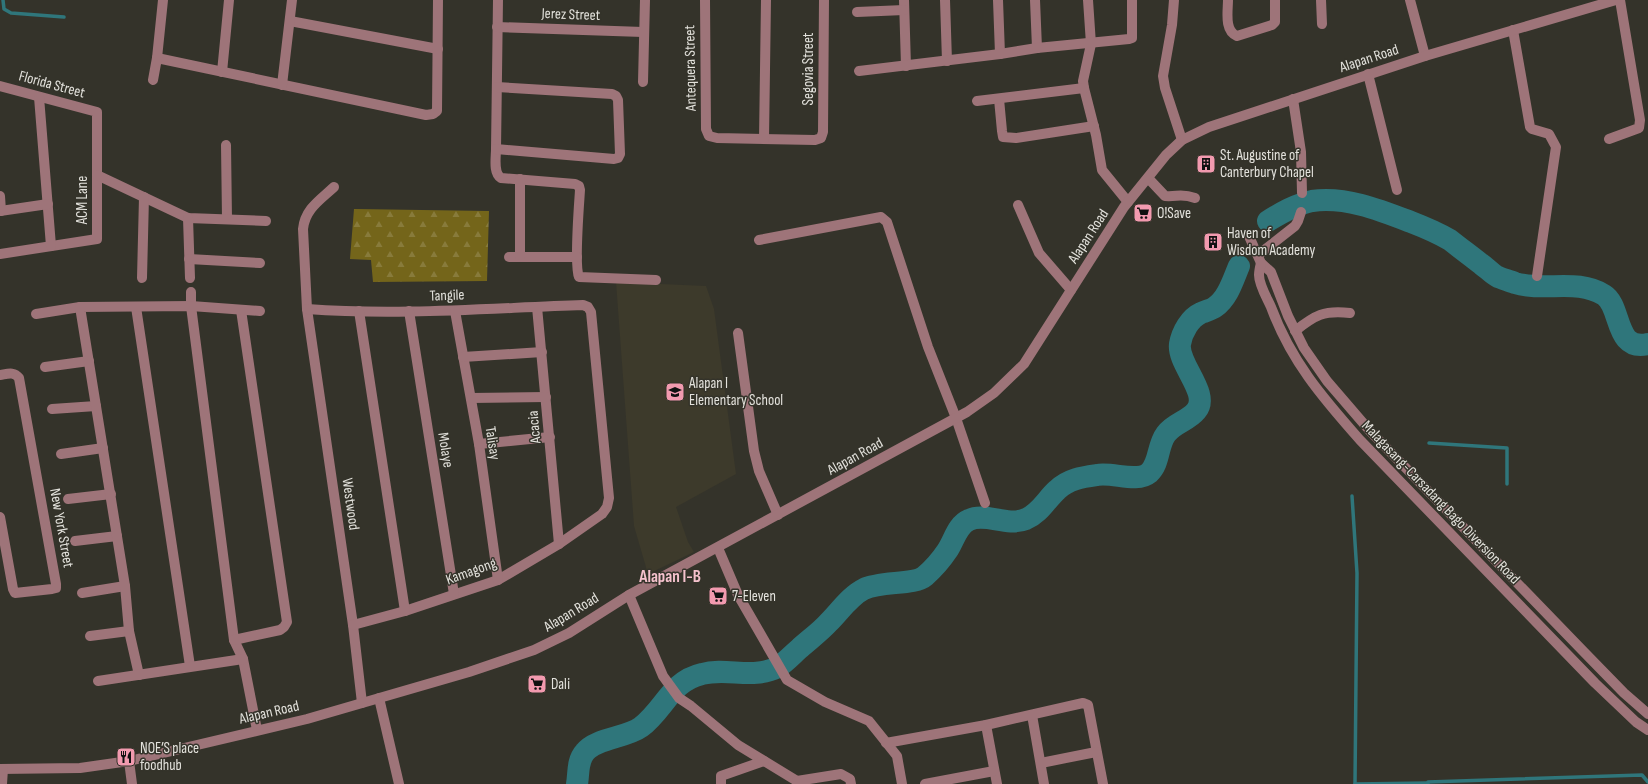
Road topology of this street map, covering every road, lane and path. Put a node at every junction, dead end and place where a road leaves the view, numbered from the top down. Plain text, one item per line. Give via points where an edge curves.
1 (160, 0) edge
2 (229, 0) edge
3 (292, 0) edge
4 (438, 0) edge
5 (498, 0) edge
6 (645, 0) edge
7 (705, 0) edge
8 (766, 0) edge
9 (824, 0) edge
10 (945, 0) edge
11 (998, 0) edge
12 (1036, 0) edge
13 (1088, 0) edge
14 (1132, 0) edge
15 (1174, 0) edge
16 (1228, 0) edge
17 (1275, 0) edge
18 (1321, 0) edge
19 (1410, 0) edge
20 (1616, 0) edge
21 (1620, 0) edge
22 (904, 5) edge
23 (857, 12) dead end
24 (290, 21) junction
25 (1322, 24) dead end
26 (497, 27) junction
27 (1513, 30) junction
28 (643, 32) junction
29 (1090, 44) junction
30 (1036, 48) junction
31 (438, 49) junction
32 (1000, 54) junction
33 (1425, 56) junction
34 (157, 58) junction
35 (947, 61) junction
36 (906, 66) junction
37 (222, 72) junction
38 (859, 72) dead end
39 (1368, 74) junction
40 (153, 80) dead end
41 (643, 82) dead end
42 (282, 85) junction
43 (0, 86) edge
44 (497, 87) junction
45 (1084, 88) junction
46 (39, 97) junction
47 (999, 99) junction
48 (1293, 99) junction
49 (977, 101) dead end
50 (97, 112) joint
51 (1094, 126) junction
52 (1181, 138) junction
53 (764, 139) junction
54 (1609, 139) dead end
55 (226, 145) dead end
56 (496, 150) junction
57 (97, 175) junction
58 (1148, 178) junction
59 (520, 180) junction
60 (334, 187) dead end
61 (1397, 190) dead end
62 (1302, 193) dead end
63 (0, 196) edge
64 (144, 197) junction
65 (1195, 198) dead end
66 (1128, 202) junction
67 (48, 204) junction
68 (1018, 205) dead end
69 (1, 211) edge
70 (1301, 212) dead end
71 (188, 218) junction
72 (226, 219) junction
73 (266, 221) dead end
74 (1248, 234) dead end
75 (759, 240) dead end
76 (51, 246) junction
77 (0, 254) edge
78 (577, 257) junction
79 (189, 259) junction
80 (1259, 259) junction
81 (260, 263) dead end
82 (1537, 276) dead end
83 (142, 278) dead end
84 (190, 278) dead end
85 (656, 280) dead end
86 (1071, 290) junction
87 (191, 292) dead end
88 (191, 306) junction
89 (80, 307) junction
90 (136, 307) junction
91 (537, 307) junction
92 (307, 309) junction
93 (241, 310) junction
94 (260, 311) dead end
95 (359, 311) junction
96 (409, 311) junction
97 (456, 311) junction
98 (1350, 313) dead end
99 (36, 314) dead end
100 (1295, 331) junction
101 (738, 334) dead end
102 (542, 352) junction
103 (463, 357) junction
104 (89, 361) junction
105 (45, 368) dead end
106 (0, 375) edge
107 (546, 397) junction
108 (471, 398) junction
109 (96, 406) junction
110 (52, 409) dead end
111 (956, 418) junction
112 (550, 437) junction
113 (479, 444) junction
114 (103, 448) junction
115 (61, 454) dead end
116 (111, 494) junction
117 (68, 499) dead end
118 (985, 503) dead end
119 (607, 507) joint
120 (778, 515) junction
121 (0, 517) edge
122 (117, 536) junction
123 (75, 541) dead end
124 (559, 544) junction
125 (718, 548) junction
126 (498, 580) junction
127 (125, 586) junction
128 (82, 593) dead end
129 (454, 594) junction
130 (629, 595) junction
131 (405, 611) junction
132 (353, 625) junction
133 (129, 631) junction
134 (90, 636) dead end
135 (234, 640) junction
136 (243, 659) junction
137 (190, 666) junction
138 (139, 675) junction
139 (98, 681) dead end
140 (379, 698) junction
141 (362, 703) junction
142 (1648, 714) edge
143 (1032, 715) junction
144 (986, 725) junction
145 (256, 730) junction
146 (1648, 730) edge
147 (886, 743) junction
148 (1096, 752) junction
149 (129, 761) junction
150 (764, 761) junction
151 (1041, 763) junction
152 (2, 769) edge
153 (994, 771) junction
154 (797, 782) edge
155 (2, 784) edge
156 (132, 784) edge
157 (399, 784) edge
158 (721, 784) edge
159 (851, 784) edge
160 (902, 784) edge
161 (925, 784) edge
162 (997, 784) edge
163 (1044, 784) edge
164 (1103, 784) edge

1 - 34 street
2 - 37 street
3 - 24 street
4 - 31 street
5 - 26 street
6 - 28 street
7 - 53 street, Antequera Street via 706,129 709,136 717,138
8 - 53 street
9 - 53 street, Segovia Street via 821,138
10 - 35 street
11 - 32 street
12 - 30 street
13 - 29 street
14 - 29 street via 1132,38
15 - 52 street via 1163,76
16 - 17 street via 1229,30 1237,36 1272,25 1275,22
18 - 25 street
19 - 33 street
20 - 27 street, Alapan Road
21 - 54 street via 1640,120 1639,128
22 - 23 street
22 - 36 street
24 - 31 street
24 - 42 street
26 - 28 street, Jerez Street
26 - 44 street
27 - 33 street, Alapan Road
27 - 82 street via 1530,127 1549,134 1556,147
28 - 41 street
29 - 30 street
29 - 45 street
30 - 32 street
31 - 42 street via 437,111 433,114 426,115
32 - 35 street
33 - 39 street, Alapan Road
34 - 37 street
34 - 40 street
35 - 36 street
36 - 38 street
37 - 42 street
39 - 48 street, Alapan Road
39 - 61 street
43 - 46 street, Florida Street
44 - 56 street
44 - 56 street via 616,96 620,154 614,159
45 - 47 street
45 - 51 street
46 - 50 street, Florida Street
46 - 67 street
47 - 49 street
47 - 51 street via 1003,137 1016,138
48 - 52 street, Alapan Road via 1209,126
48 - 62 street via 1301,152
50 - 57 street, ACM Lane
51 - 66 street via 1102,170
52 - 58 street, Alapan Road
55 - 72 street
56 - 59 street via 498,176
57 - 64 street
57 - 76 street, ACM Lane via 97,239
58 - 65 street via 1165,196 1182,194
58 - 66 street, Alapan Road
59 - 78 street via 578,186 580,190
59 - 78 street via 514,257
60 - 92 street, Westwood via 310,209 304,219 302,229
63 - 69 street
64 - 71 street
64 - 83 street
66 - 86 street, Alapan Road
67 - 69 street
67 - 76 street
68 - 86 street via 1039,253
70 - 80 street via 1295,226
71 - 72 street
71 - 79 street
72 - 73 street
74 - 80 street, Malagasang-Carsadang Bago Diversion Road
75 - 111 street via 884,219 928,347
76 - 77 street, ACM Lane
78 - 85 street via 579,277
79 - 81 street
79 - 84 street
80 - 100 street, Malagasang-Carsadang Bago Diversion Road via 1271,272
80 - 146 street, Malagasang-Carsadang Bago Diversion Road via 1259,276 1283,337 1292,355 1316,389 1360,440 1595,683
86 - 111 street, Alapan Road via 1024,364 994,393
87 - 88 street
88 - 90 street
88 - 93 street
88 - 135 street
89 - 90 street
89 - 99 street
89 - 104 street
90 - 137 street
91 - 97 street, Tangile
91 - 102 street, Acacia
91 - 119 street, Tangile via 583,306 588,307 591,312 607,482
92 - 95 street, Tangile
92 - 132 street, Westwood
93 - 94 street
93 - 135 street via 287,622 280,630
95 - 96 street, Tangile
95 - 131 street
96 - 97 street, Tangile
96 - 129 street, Molaye
97 - 103 street, Talisay
98 - 100 street via 1336,311 1318,315
100 - 142 street, Malagasang-Carsadang Bago Diversion Road via 1327,381 1370,431 1589,658
101 - 120 street via 754,451 759,471
102 - 103 street
102 - 107 street, Acacia
103 - 108 street, Talisay
104 - 105 street
104 - 109 street
106 - 121 street, New York Street via 13,373 19,378 56,588 15,593
107 - 108 street
107 - 112 street, Acacia
108 - 113 street, Talisay
109 - 110 street
109 - 114 street
111 - 118 street
111 - 120 street, Alapan Road
112 - 113 street
112 - 124 street, Acacia
113 - 126 street, Talisay
114 - 115 street
114 - 116 street
116 - 117 street
116 - 122 street
119 - 124 street, Kamagong via 602,514
120 - 125 street, Alapan Road
122 - 123 street
122 - 127 street
124 - 126 street, Kamagong
125 - 130 street, Alapan Road
125 - 147 street via 738,595 787,680 825,702 869,721
126 - 129 street, Kamagong
127 - 128 street
127 - 133 street
129 - 131 street, Kamagong
130 - 140 street, Alapan Road via 569,633 534,650
130 - 150 street via 663,676 678,698 738,745
131 - 132 street, Kamagong
132 - 141 street, Westwood
133 - 134 street
133 - 138 street
135 - 136 street
136 - 137 street
136 - 145 street
137 - 138 street
138 - 139 street
140 - 141 street, Alapan Road
140 - 157 street
141 - 145 street, Alapan Road
143 - 144 street
143 - 148 street via 1083,703 1088,705
143 - 151 street
144 - 147 street
144 - 153 street
145 - 149 street, Alapan Road
147 - 160 street via 897,756
148 - 151 street
148 - 164 street
149 - 152 street, Alapan Road via 80,768
149 - 156 street
150 - 154 street
150 - 158 street via 721,776
151 - 163 street
152 - 155 street
153 - 161 street
153 - 162 street
154 - 159 street via 840,774 850,779

